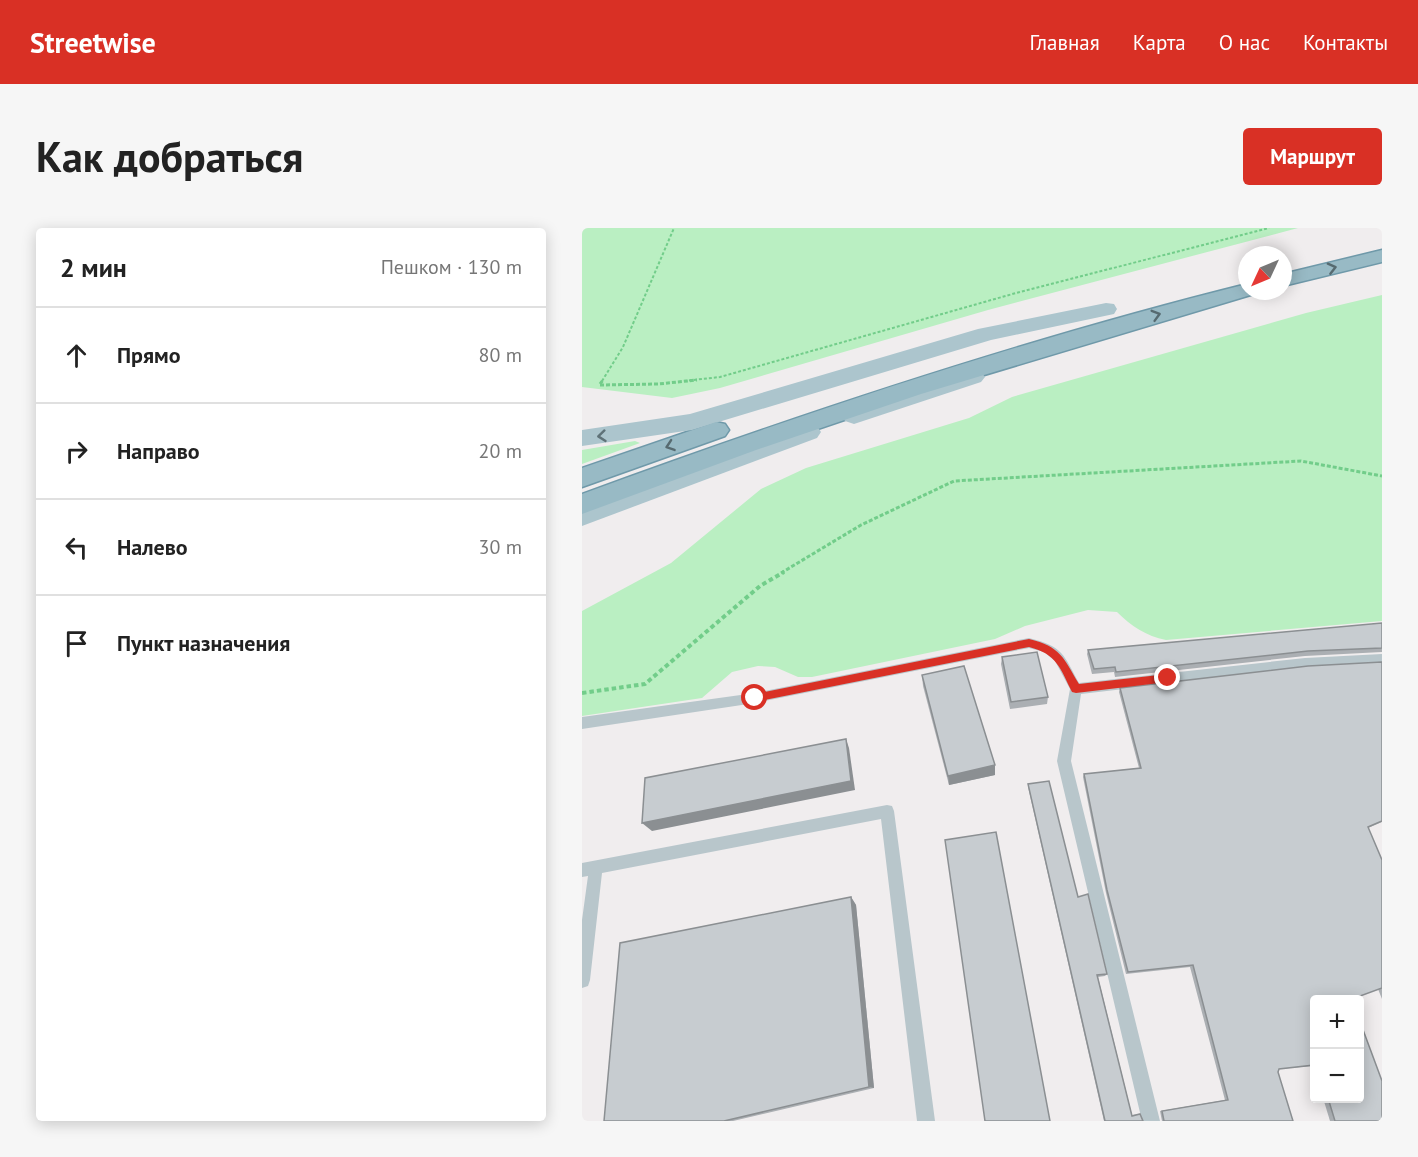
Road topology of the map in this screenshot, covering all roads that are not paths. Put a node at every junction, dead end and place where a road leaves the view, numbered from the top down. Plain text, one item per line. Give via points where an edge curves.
1 (1382, 239) edge
2 (1382, 256) edge
3 (1292, 260) edge
4 (1238, 274) edge
5 (1292, 278) edge
6 (1238, 292) edge
7 (1114, 317) junction
8 (582, 438) edge
9 (582, 478) edge
10 (582, 504) edge
11 (582, 516) edge
12 (1382, 659) edge
13 (1076, 689) junction
14 (582, 723) edge
15 (589, 869) edge
16 (582, 980) edge
17 (926, 1121) edge
18 (1151, 1121) edge

1 - 3 highway
5 -> 2 highway
4 - 7 highway
7 -> 6 highway
7 -> 8 main road via 986,334 739,410 692,422
7 -> 9 highway via 866,380
7 - 10 highway via 757,439
7 - 11 main road
12 - 13 lane via 1305,663
13 - 14 lane via 1059,657 1048,648 1029,643 755,698
13 - 18 lane via 1064,761
15 - 16 lane
15 - 17 lane via 887,811

